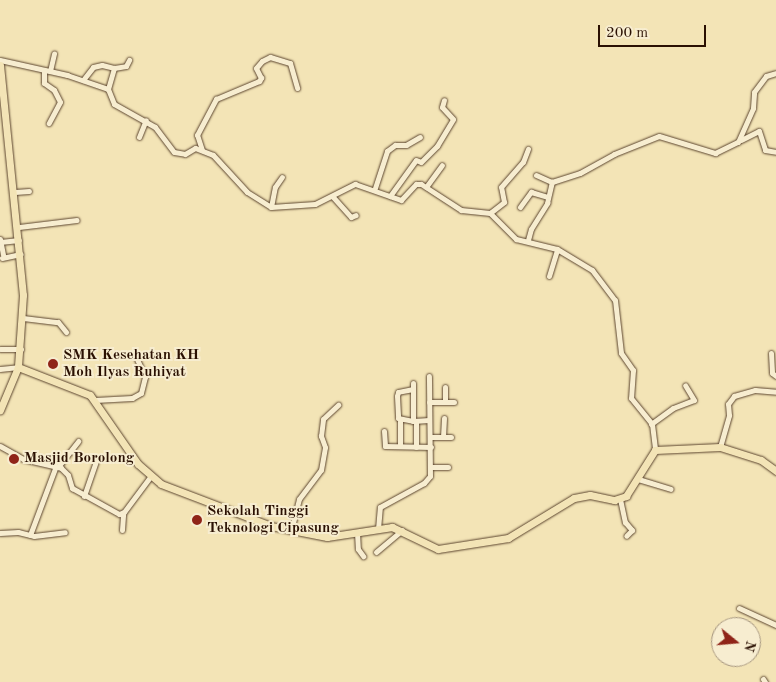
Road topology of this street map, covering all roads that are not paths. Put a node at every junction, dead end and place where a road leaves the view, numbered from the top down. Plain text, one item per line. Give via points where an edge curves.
1 (54, 53) dead end
2 (0, 60) edge
3 (129, 60) dead end
4 (0, 66) edge
5 (114, 68) junction
6 (47, 70) junction
7 (776, 73) edge
8 (83, 80) junction
9 (298, 88) dead end
10 (108, 89) junction
11 (444, 100) dead end
12 (146, 120) junction
13 (49, 123) dead end
14 (3, 127) edge
15 (138, 137) dead end
16 (420, 137) dead end
17 (738, 142) junction
18 (528, 149) dead end
19 (202, 150) junction
20 (776, 152) edge
21 (442, 165) dead end
22 (536, 175) dead end
23 (282, 177) dead end
24 (552, 182) junction
25 (426, 187) junction
26 (375, 188) junction
27 (29, 190) dead end
28 (15, 192) junction
29 (390, 196) junction
30 (333, 197) junction
31 (547, 198) junction
32 (271, 207) junction
33 (520, 207) dead end
34 (490, 213) junction
35 (356, 215) dead end
36 (77, 220) dead end
37 (19, 227) junction
38 (18, 240) junction
39 (528, 240) junction
40 (0, 241) edge
41 (557, 249) junction
42 (21, 254) junction
43 (13, 255) junction
44 (549, 276) dead end
45 (23, 318) junction
46 (66, 332) dead end
47 (0, 349) edge
48 (21, 349) junction
49 (771, 353) dead end
50 (136, 357) dead end
51 (18, 367) junction
52 (0, 369) edge
53 (429, 376) dead end
54 (776, 376) edge
55 (413, 383) dead end
56 (685, 385) dead end
57 (445, 387) dead end
58 (413, 389) junction
59 (776, 392) edge
60 (95, 400) junction
61 (429, 402) junction
62 (445, 402) junction
63 (454, 402) dead end
64 (338, 405) dead end
65 (0, 410) edge
66 (444, 418) dead end
67 (429, 420) junction
68 (400, 421) junction
69 (415, 421) junction
70 (651, 424) junction
71 (384, 431) dead end
72 (431, 437) junction
73 (443, 437) junction
74 (451, 437) dead end
75 (78, 441) dead end
76 (0, 446) edge
77 (400, 446) junction
78 (720, 446) junction
79 (416, 447) junction
80 (431, 447) junction
81 (655, 450) junction
82 (96, 462) dead end
83 (57, 466) junction
84 (431, 467) junction
85 (448, 467) dead end
86 (776, 471) edge
87 (150, 477) junction
88 (638, 479) junction
89 (670, 489) dead end
90 (84, 496) junction
91 (620, 499) junction
92 (122, 514) junction
93 (122, 530) dead end
94 (378, 530) junction
95 (402, 530) junction
96 (290, 531) junction
97 (65, 532) dead end
98 (357, 532) junction
99 (0, 533) edge
100 (30, 535) junction
101 (626, 536) dead end
102 (376, 552) dead end
103 (363, 556) dead end
104 (739, 608) dead end
105 (776, 625) edge

1 - 6 street
2 - 6 street
3 - 5 street via 126,66
4 - 14 main road
5 - 8 street via 94,67
5 - 10 street
6 - 8 street
6 - 13 street via 44,83 54,90 60,102
7 - 17 street via 766,76 754,92 753,108
8 - 10 street
9 - 19 street via 290,63 270,57 262,61 256,68 261,78 259,81 216,99 197,135
10 - 12 street via 114,104
11 - 29 street via 442,107 453,119 437,146 421,162 416,160
12 - 15 street
12 - 19 street via 177,154 195,148
14 - 28 main road
16 - 26 street via 387,151
17 - 20 street via 759,131 765,150
17 - 24 street via 716,153 659,136 614,154 580,173
18 - 34 street via 523,162 501,187 504,202
19 - 32 street via 220,160 257,200
21 - 25 street
22 - 24 street
23 - 32 street via 275,188
24 - 31 street
25 - 29 street via 416,184 401,200
25 - 34 street via 461,210
26 - 29 street
26 - 30 street via 355,184
27 - 28 street
28 - 37 main road
30 - 32 street via 305,206
30 - 35 street via 351,217
31 - 33 street via 531,192
31 - 39 street
34 - 39 street via 516,238
36 - 37 street
37 - 38 main road
38 - 40 street
38 - 42 main road
38 - 43 street
39 - 41 street
40 - 43 street via 2,256
41 - 44 street
41 - 70 street via 592,270 615,300 621,353 634,376 631,398
42 - 43 street
42 - 45 main road
45 - 46 street via 58,322
45 - 48 main road
47 - 48 street
48 - 51 main road
49 - 54 street via 772,373
50 - 60 street via 145,378 141,393 132,398
51 - 52 street
51 - 60 main road
51 - 65 main road
53 - 61 street
55 - 58 street
56 - 70 street via 694,400 673,408
57 - 62 street
58 - 68 street via 397,393
58 - 69 street
59 - 78 street via 744,390 730,400
60 - 87 main road
61 - 62 street
61 - 67 street
62 - 63 street
64 - 96 street via 323,419 321,436 325,448 321,470 299,499
66 - 73 street
67 - 69 street
67 - 72 street
68 - 69 street
68 - 77 street
69 - 79 street
70 - 81 street
71 - 77 street via 385,446
72 - 73 street
72 - 80 street
73 - 74 street
75 - 83 street
76 - 83 street via 28,460
77 - 79 street
78 - 81 main road
78 - 86 main road via 761,460
79 - 80 street
80 - 84 street
81 - 88 main road
82 - 90 street
83 - 90 street via 68,475 72,488
83 - 100 street
84 - 85 street
84 - 94 street via 428,480 380,507
87 - 92 street
87 - 96 main road via 211,505
88 - 89 street
88 - 91 main road
90 - 92 street
91 - 95 main road via 582,496 562,504 508,538 438,549
91 - 101 street via 625,522 632,530
92 - 93 street
94 - 95 main road
94 - 98 main road
95 - 102 street
96 - 98 main road via 327,537
97 - 100 street
98 - 103 street via 358,549
99 - 100 street
104 - 105 street

